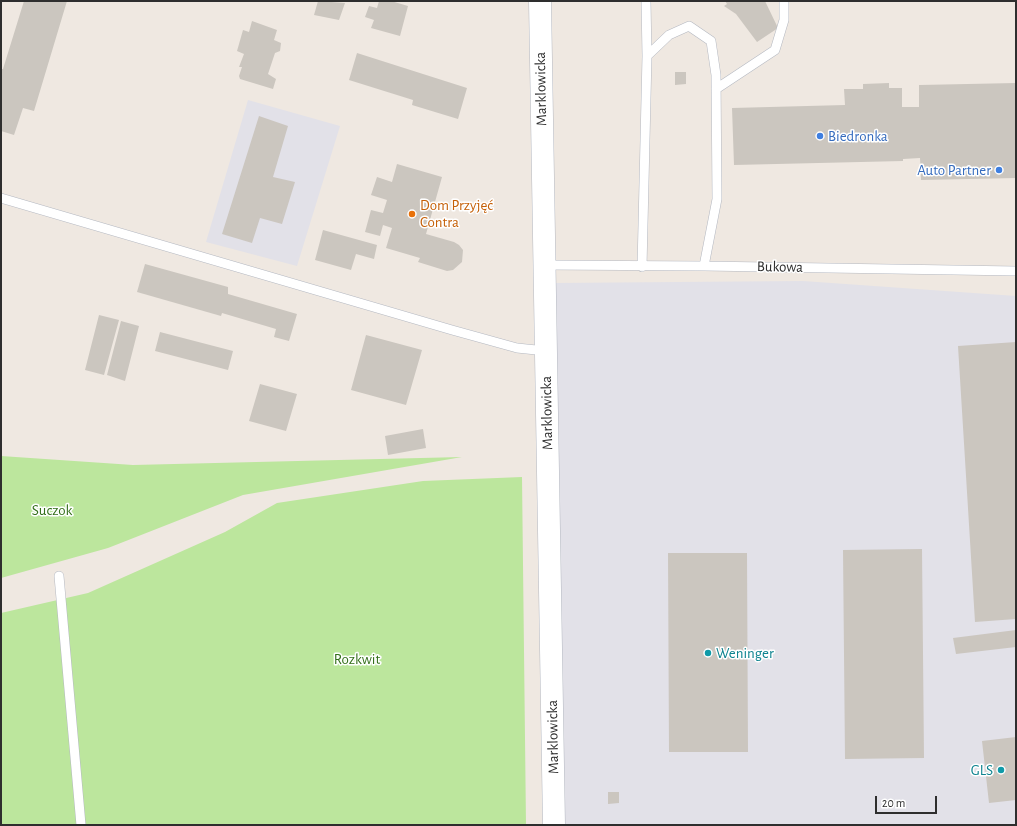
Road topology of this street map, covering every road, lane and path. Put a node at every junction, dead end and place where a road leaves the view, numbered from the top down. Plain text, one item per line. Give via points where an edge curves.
1 (540, 1) edge
2 (646, 1) edge
3 (784, 1) edge
4 (647, 56) junction
5 (716, 88) junction
6 (1, 198) edge
7 (544, 265) junction
8 (642, 266) junction
9 (704, 266) junction
10 (1016, 272) edge
11 (546, 351) junction
12 (58, 576) dead end
13 (81, 825) edge
14 (554, 825) edge

1 - 7 main road, Marklowicka
2 - 4 lane
3 - 5 lane via 784,20 775,50
4 - 5 lane via 669,35 689,26 711,41
4 - 8 lane
5 - 9 lane via 717,199
6 - 11 lane via 452,330 517,348
7 - 8 lane, Bukowa
7 - 11 main road, Marklowicka
8 - 9 lane, Bukowa
9 - 10 lane, Bukowa
11 - 14 main road, Marklowicka
12 - 13 lane

